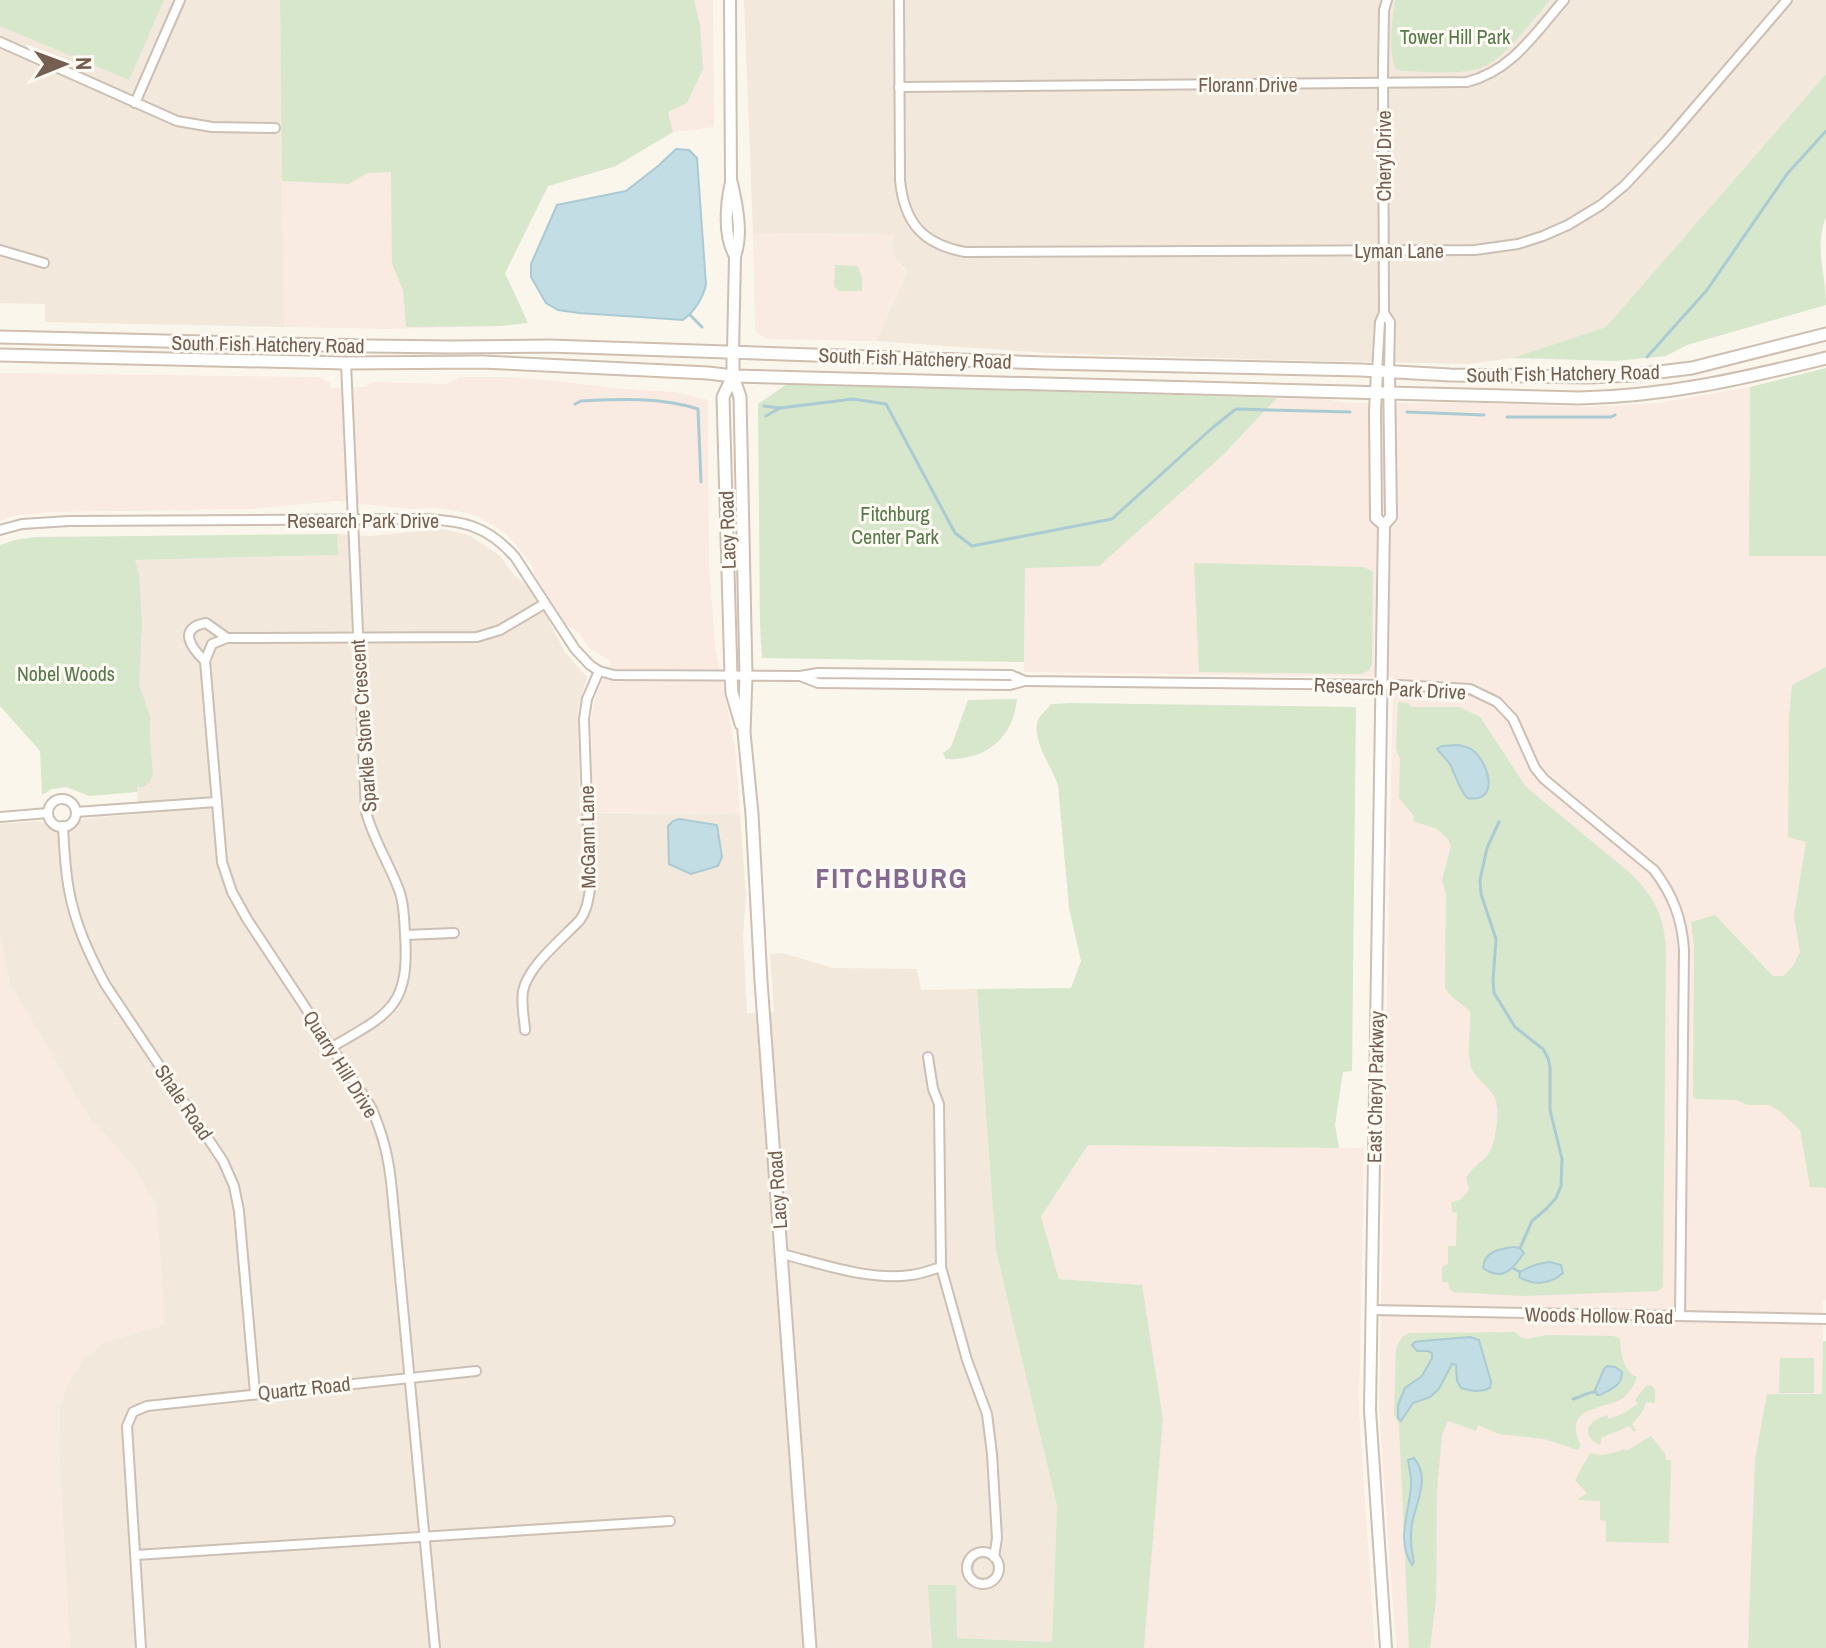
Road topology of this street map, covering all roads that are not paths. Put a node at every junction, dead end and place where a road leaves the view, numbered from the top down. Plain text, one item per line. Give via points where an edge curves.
1 (180, 0) edge
2 (730, 0) edge
3 (899, 0) edge
4 (1387, 0) edge
5 (1564, 0) edge
6 (1787, 0) edge
7 (0, 42) edge
8 (1383, 83) junction
9 (899, 87) junction
10 (135, 103) junction
11 (275, 128) dead end
12 (0, 250) edge
13 (1384, 251) junction
14 (44, 263) dead end
15 (1826, 334) edge
16 (0, 337) edge
17 (733, 352) junction
18 (0, 355) edge
19 (1826, 358) edge
20 (346, 363) junction
21 (1383, 372) junction
22 (733, 376) junction
23 (1382, 393) junction
24 (352, 520) junction
25 (0, 530) edge
26 (544, 604) junction
27 (227, 638) junction
28 (357, 638) junction
29 (205, 661) junction
30 (599, 671) junction
31 (731, 676) junction
32 (746, 676) junction
33 (1382, 684) junction
34 (744, 732) junction
35 (216, 802) junction
36 (76, 812) junction
37 (48, 813) junction
38 (0, 817) edge
39 (63, 826) junction
40 (454, 933) dead end
41 (405, 935) junction
42 (525, 1030) dead end
43 (332, 1047) junction
44 (928, 1057) dead end
45 (782, 1254) junction
46 (941, 1267) junction
47 (1372, 1310) junction
48 (1680, 1316) junction
49 (1826, 1319) edge
50 (476, 1371) dead end
51 (410, 1378) junction
52 (255, 1393) junction
53 (670, 1521) dead end
54 (424, 1536) junction
55 (136, 1555) junction
56 (994, 1557) dead end
57 (141, 1648) edge
58 (435, 1648) edge
59 (810, 1648) edge
60 (1386, 1648) edge

1 - 10 street
2 - 17 street, Lacy Road
3 - 9 street
4 - 8 street, Cheryl Drive
5 - 8 street, Florann Drive via 1510,61 1483,78
6 - 13 street, Lyman Lane via 1667,140 1601,205 1568,225 1518,244
7 - 10 street
8 - 9 street, Florann Drive
8 - 13 street, Cheryl Drive
9 - 13 street, Lyman Lane via 901,194 917,228 936,243 965,252
10 - 11 street via 177,121
12 - 14 street
13 - 21 street, Cheryl Drive via 1384,313 1390,322
15 - 21 main road, South Fish Hatchery Road via 1692,368 1634,375
16 - 17 main road, South Fish Hatchery Road
17 - 21 main road, South Fish Hatchery Road
17 - 22 main road, Lacy Road
18 - 20 main road, South Fish Hatchery Road
19 - 23 main road, South Fish Hatchery Road via 1735,381 1609,398
20 - 22 main road, South Fish Hatchery Road via 482,362
20 - 24 street, Sparkle Stone Crescent
21 - 23 street, East Cheryl Parkway
22 - 23 main road, South Fish Hatchery Road
22 - 31 main road, Lacy Road via 723,397
22 - 32 main road, Lacy Road via 740,397
23 - 33 street, East Cheryl Parkway via 1375,411 1376,518 1384,525
24 - 25 street, Research Park Drive via 69,521
24 - 26 street, Research Park Drive via 443,520 478,528 515,557
24 - 28 street, Sparkle Stone Crescent
26 - 28 street via 477,637
26 - 30 street, Research Park Drive via 575,649
27 - 28 street
27 - 29 street, Quarry Hill Drive via 212,644
27 - 29 street via 206,623 192,629 190,644
28 - 41 street, Sparkle Stone Crescent via 366,812 399,888
29 - 35 street, Quarry Hill Drive
30 - 31 street, Research Park Drive via 626,677
30 - 42 street, McGann Lane via 584,719 589,900 580,920 526,981
31 - 32 street, Research Park Drive
31 - 34 main road, Lacy Road
32 - 33 street, Research Park Drive via 800,676 846,684
32 - 34 main road, Lacy Road
33 - 47 street, East Cheryl Parkway
33 - 48 street, Research Park Drive via 1470,689 1497,702 1513,719 1544,779 1654,870 1676,905 1684,950
34 - 45 main road, Lacy Road
35 - 36 street
35 - 43 street, Quarry Hill Drive via 222,862 232,892
36 - 37 street via 63,799 54,801
36 - 39 street
37 - 38 street
37 - 39 street via 54,824
39 - 52 street, Shale Road via 68,887 93,963 223,1161 234,1186
40 - 41 street
41 - 43 street, Sparkle Stone Crescent via 405,974 391,1009
43 - 51 street, Quarry Hill Drive via 382,1133
44 - 46 street via 939,1104
45 - 46 street via 886,1276
45 - 59 main road, Lacy Road
46 - 56 street via 987,1414
47 - 48 street, Woods Hollow Road
47 - 60 street, East Cheryl Parkway via 1370,1410
48 - 49 street, Woods Hollow Road
50 - 51 street, Quartz Road
51 - 52 street, Quartz Road
51 - 54 street, Quarry Hill Drive
52 - 55 street, Quartz Road via 133,1412 127,1426
53 - 54 street
54 - 55 street
54 - 58 street, Quarry Hill Drive
55 - 57 street

